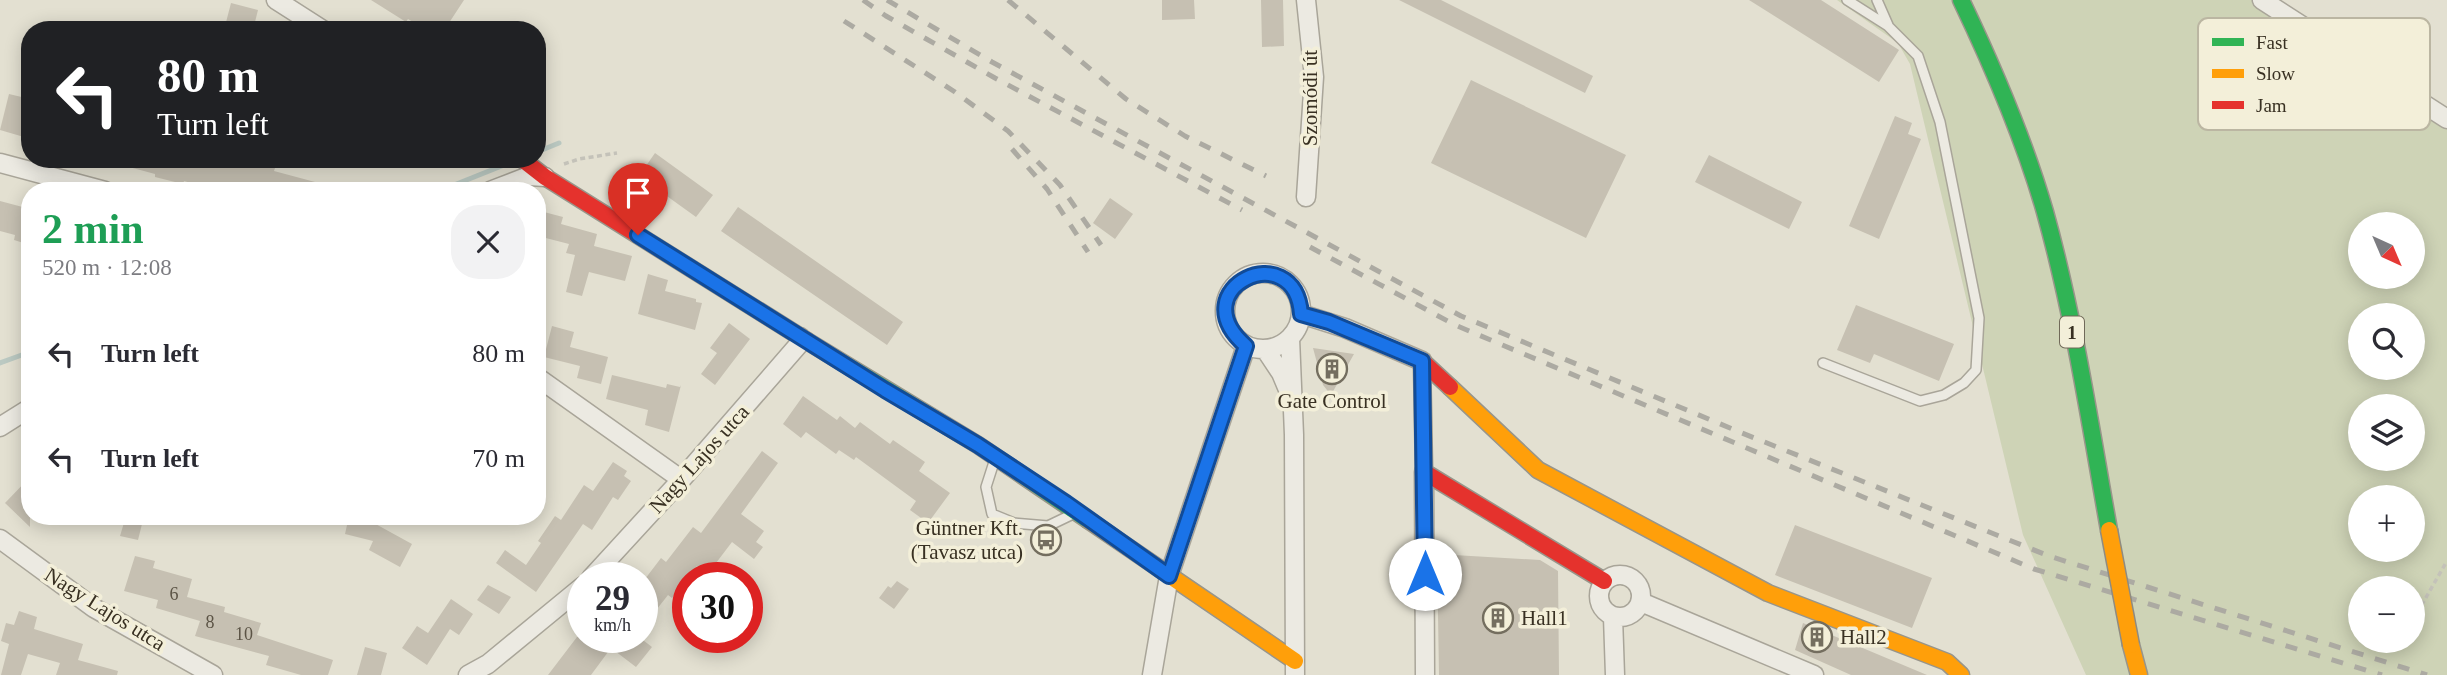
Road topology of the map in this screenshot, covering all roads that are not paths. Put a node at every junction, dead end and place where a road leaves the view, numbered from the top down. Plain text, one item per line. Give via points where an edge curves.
1 (276, 0) edge
2 (1306, 0) edge
3 (1847, 0) edge
4 (1877, 0) edge
5 (1961, 0) edge
6 (2262, 0) edge
7 (2290, 18) edge
8 (309, 21) edge
9 (1888, 26) junction
10 (2430, 108) edge
11 (2447, 119) edge
12 (0, 163) edge
13 (533, 168) edge
14 (71, 182) edge
15 (513, 182) edge
16 (1306, 197) dead end
17 (1301, 314) junction
18 (800, 337) junction
19 (1290, 338) junction
20 (1246, 346) junction
21 (1265, 349) junction
22 (1422, 361) junction
23 (1823, 363) dead end
24 (546, 383) edge
25 (1293, 402) junction
26 (21, 414) edge
27 (0, 427) edge
28 (996, 457) junction
29 (1424, 472) junction
30 (680, 481) junction
31 (1069, 511) junction
32 (0, 539) edge
33 (606, 562) edge
34 (1169, 576) junction
35 (1604, 580) junction
36 (567, 599) edge
37 (1641, 602) junction
38 (1613, 617) junction
39 (1295, 668) edge
40 (213, 675) edge
41 (468, 675) edge
42 (1152, 675) edge
43 (1425, 675) edge
44 (1615, 675) edge
45 (1814, 675) edge
46 (1962, 675) edge
47 (2139, 675) edge

1 - 8 street
2 - 16 street, Szomódi út via 1314,77
3 - 9 lane
4 - 9 lane
5 - 47 street, 1, bridge via 2008,102 2053,243
6 - 7 street
9 - 23 lane via 1918,56 1940,122 1979,318 1976,370 1944,395 1920,401
10 - 11 street
12 - 14 street
13 - 15 street via 529,176
13 - 18 street
17 - 19 street
17 - 20 street via 1295,291 1277,276 1253,274 1242,279 1226,302 1225,318
17 - 22 street
18 - 28 street
18 - 30 street, Nagy Lajos utca via 800,343
19 - 21 street
19 - 25 street
20 - 21 street
20 - 34 street
21 - 25 street
22 - 29 street
22 - 46 street via 1538,470 1768,593 1947,662
24 - 30 street
25 - 39 street
26 - 27 street
28 - 31 street
28 - 31 lane via 985,487 992,514 1014,523 1048,526
29 - 35 street
29 - 43 street
30 - 33 street, Nagy Lajos utca
31 - 34 street
32 - 40 street, Nagy Lajos utca via 94,608
34 - 39 street via 1231,615
34 - 42 street
35 - 37 street via 1619,573 1631,578 1640,590
35 - 38 street via 1599,594 1602,608
36 - 41 street
37 - 38 street via 1632,614
37 - 45 street
38 - 44 street

